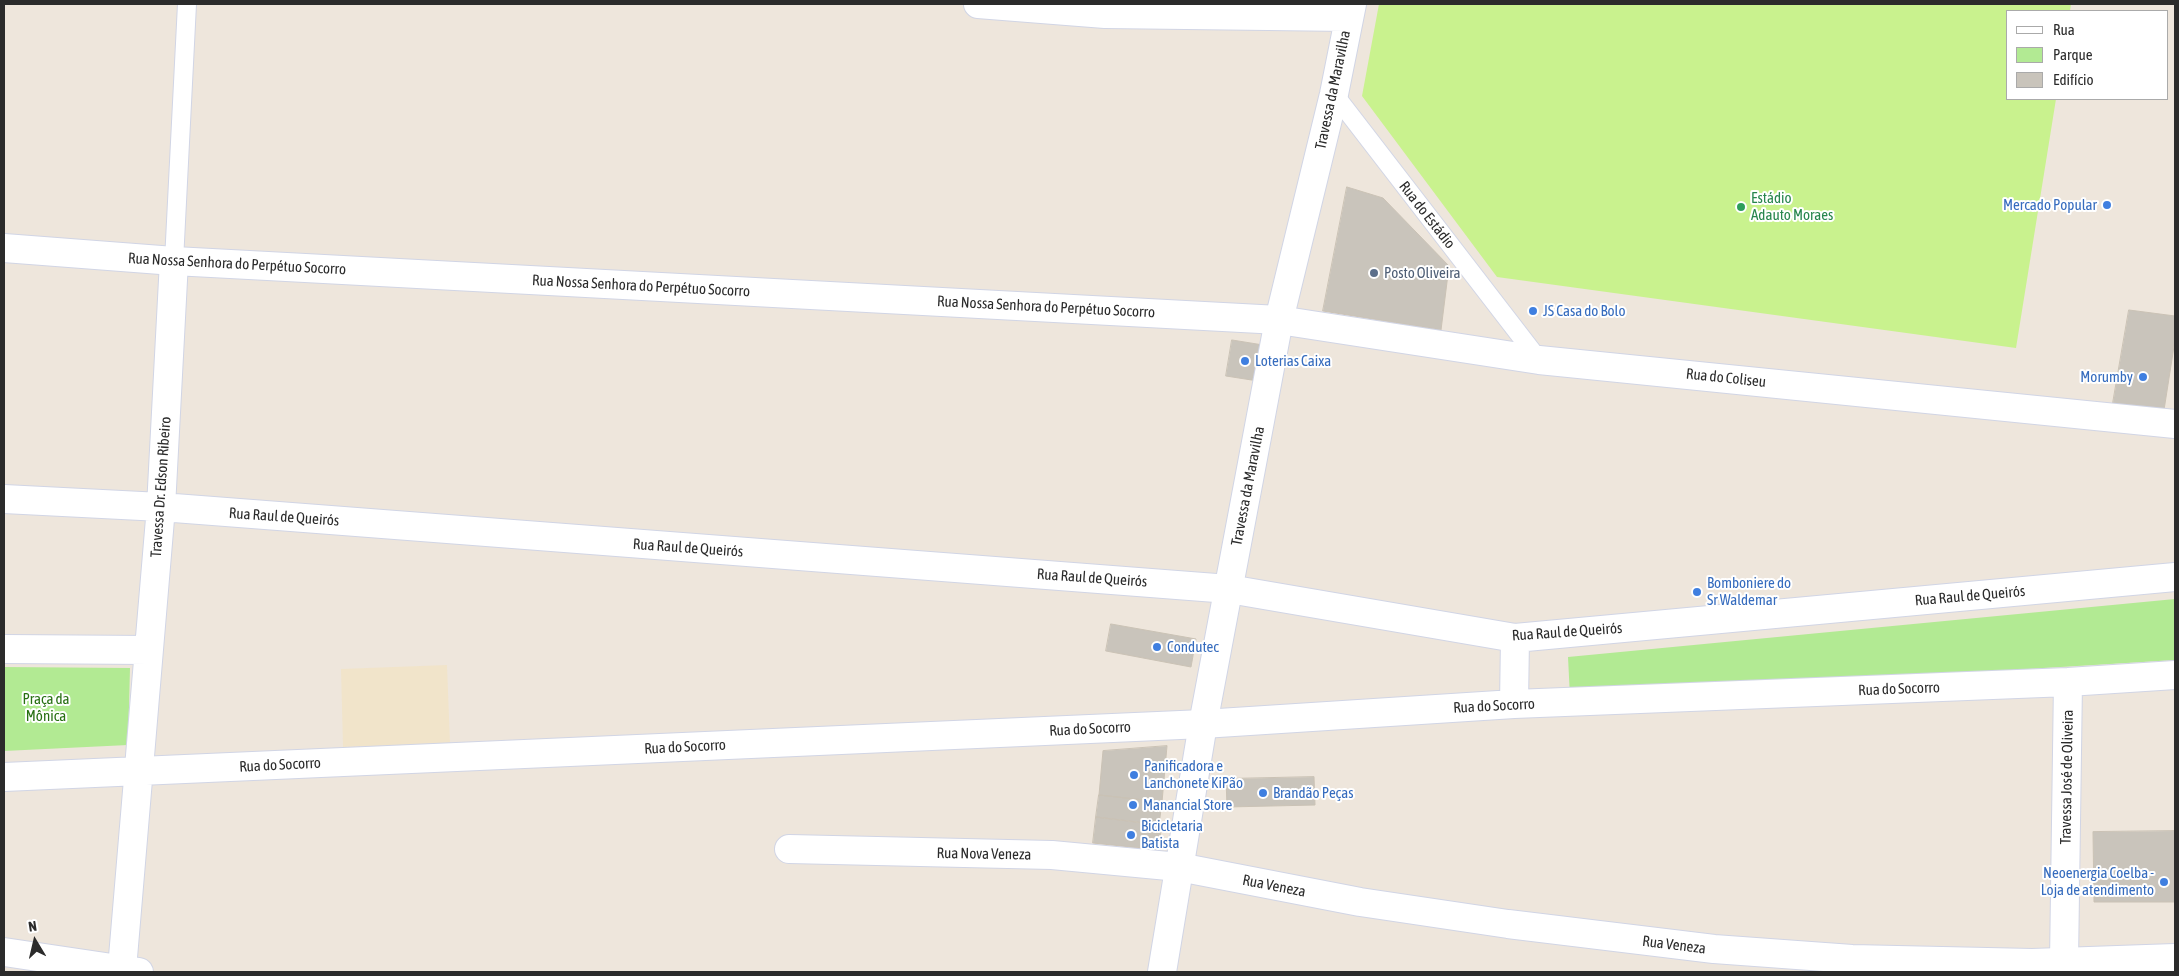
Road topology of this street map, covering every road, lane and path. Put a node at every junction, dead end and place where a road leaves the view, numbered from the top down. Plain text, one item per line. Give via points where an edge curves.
1 (187, 4) edge
2 (978, 4) edge
3 (1350, 10) edge
4 (1334, 94) junction
5 (4, 248) edge
6 (174, 261) junction
7 (1279, 320) junction
8 (1539, 360) junction
9 (2175, 424) edge
10 (4, 499) edge
11 (161, 507) junction
12 (2175, 577) edge
13 (1229, 589) junction
14 (1515, 638) junction
15 (4, 649) edge
16 (149, 650) junction
17 (2175, 675) edge
18 (2068, 682) junction
19 (1514, 704) junction
20 (1203, 724) junction
21 (139, 772) junction
22 (4, 778) edge
23 (789, 849) dead end
24 (1179, 867) junction
25 (4, 952) edge
26 (2175, 958) edge
27 (2064, 962) junction
28 (2032, 968) edge
29 (130, 971) edge
30 (1162, 972) edge

1 - 6 lane, Travessa Dr. Edson Ribeiro
2 - 3 street via 1105,14
3 - 4 street, Travessa da Maravilha
4 - 7 street, Travessa da Maravilha
4 - 8 lane, Rua do Estádio
5 - 6 street, Rua Nossa Senhora do Perpétuo Socorro
6 - 7 street, Rua Nossa Senhora do Perpétuo Socorro
6 - 11 street, Travessa Dr. Edson Ribeiro
7 - 8 street, Rua do Coliseu
7 - 13 street, Travessa da Maravilha
8 - 9 street, Rua do Coliseu
10 - 11 street, Rua Raul de Queirós
11 - 13 street, Rua Raul de Queirós
11 - 16 street, Travessa Dr. Edson Ribeiro
12 - 14 street, Rua Raul de Queirós
13 - 14 street, Rua Raul de Queirós
13 - 20 street, Travessa da Maravilha
14 - 19 street
15 - 16 street
16 - 21 street, Travessa Dr. Edson Ribeiro
17 - 18 street, Rua do Socorro
18 - 19 street, Rua do Socorro
18 - 27 street, Travessa José de Oliveira
19 - 20 street, Rua do Socorro
20 - 21 street, Rua do Socorro
20 - 24 street, Travessa da Maravilha
21 - 22 street, Rua do Socorro
21 - 29 street, Travessa Dr. Edson Ribeiro
23 - 24 street, Rua Nova Veneza via 1052,855
24 - 28 street, Rua Veneza via 1360,902 1714,950
24 - 30 street, Travessa da Maravilha
25 - 29 street
26 - 27 street, Rua Veneza
27 - 28 street, Rua Veneza

